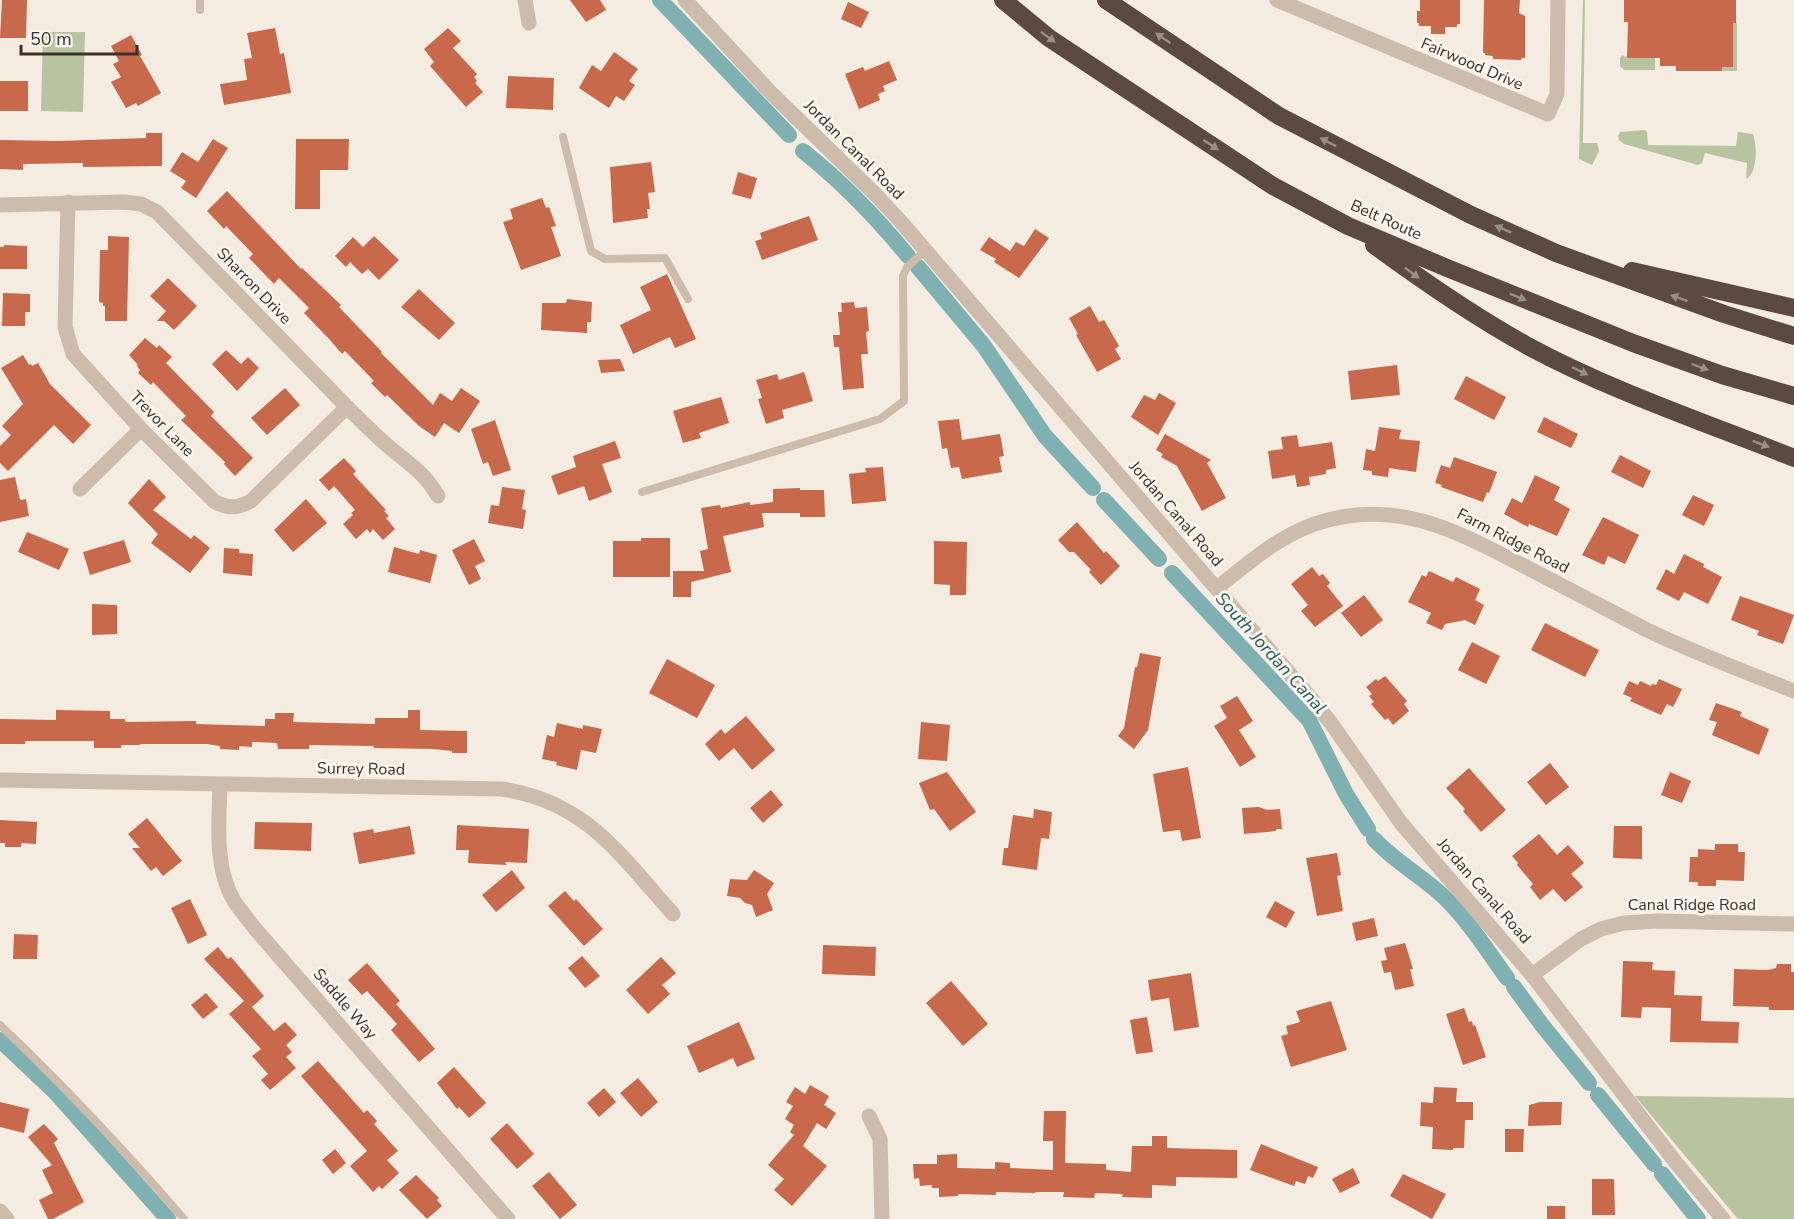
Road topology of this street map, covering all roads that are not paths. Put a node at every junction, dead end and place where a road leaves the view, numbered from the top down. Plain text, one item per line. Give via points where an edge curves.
1 (200, 0) edge
2 (525, 0) edge
3 (685, 0) edge
4 (1003, 0) edge
5 (1106, 0) edge
6 (1277, 0) edge
7 (1558, 0) edge
8 (200, 10) dead end
9 (529, 23) dead end
10 (563, 137) dead end
11 (68, 202) junction
12 (0, 205) edge
13 (1348, 226) junction
14 (925, 251) junction
15 (1556, 253) junction
16 (688, 299) dead end
17 (1794, 308) edge
18 (1794, 336) edge
19 (1794, 396) edge
20 (346, 407) junction
21 (141, 429) junction
22 (1794, 458) edge
23 (80, 489) dead end
24 (642, 492) dead end
25 (438, 496) dead end
26 (1217, 588) junction
27 (1794, 691) edge
28 (0, 780) edge
29 (220, 785) junction
30 (673, 914) dead end
31 (1794, 924) edge
32 (1532, 975) junction
33 (0, 1025) edge
34 (869, 1116) dead end
35 (0, 1211) edge
36 (7, 1219) edge
37 (184, 1219) edge
38 (508, 1219) edge
39 (882, 1219) edge
40 (1723, 1219) edge

1 - 8 lane
2 - 9 street
3 - 14 street, Jordan Canal Road via 764,87 877,196
4 -> 13 highway, Belt Route via 1049,38 1273,186
15 -> 5 highway via 1471,215 1279,116
6 - 7 street, Fairwood Drive via 1548,114 1557,94
10 - 16 lane via 591,251 605,259 665,258
11 - 12 street, Sharron Drive
11 - 20 street, Sharron Drive via 133,203 157,212
11 - 21 street, Trevor Lane via 67,337 79,361
13 -> 19 highway, Belt Route via 1634,343
13 -> 22 highway via 1442,295 1526,345 1602,382
14 - 24 lane via 903,276 903,401 880,419
14 - 26 street, Jordan Canal Road
15 - 17 highway
18 -> 15 highway
20 - 21 street, Trevor Lane via 251,501 234,507 215,502
20 - 25 street, Sharron Drive via 413,464
21 - 23 street
26 - 27 street, Farm Ridge Road via 1269,546 1308,526 1351,516 1399,515 1461,534 1650,631
26 - 32 street, Jordan Canal Road via 1332,723 1401,823
28 - 29 street, Surrey Road
29 - 30 street, Surrey Road via 524,792 570,811 593,827
29 - 38 street, Saddle Way via 220,858 233,899
31 - 32 street, Canal Ridge Road via 1623,923 1581,939
32 - 40 street, Jordan Canal Road
33 - 37 lane via 132,1158
34 - 39 street via 880,1139
35 - 36 street

